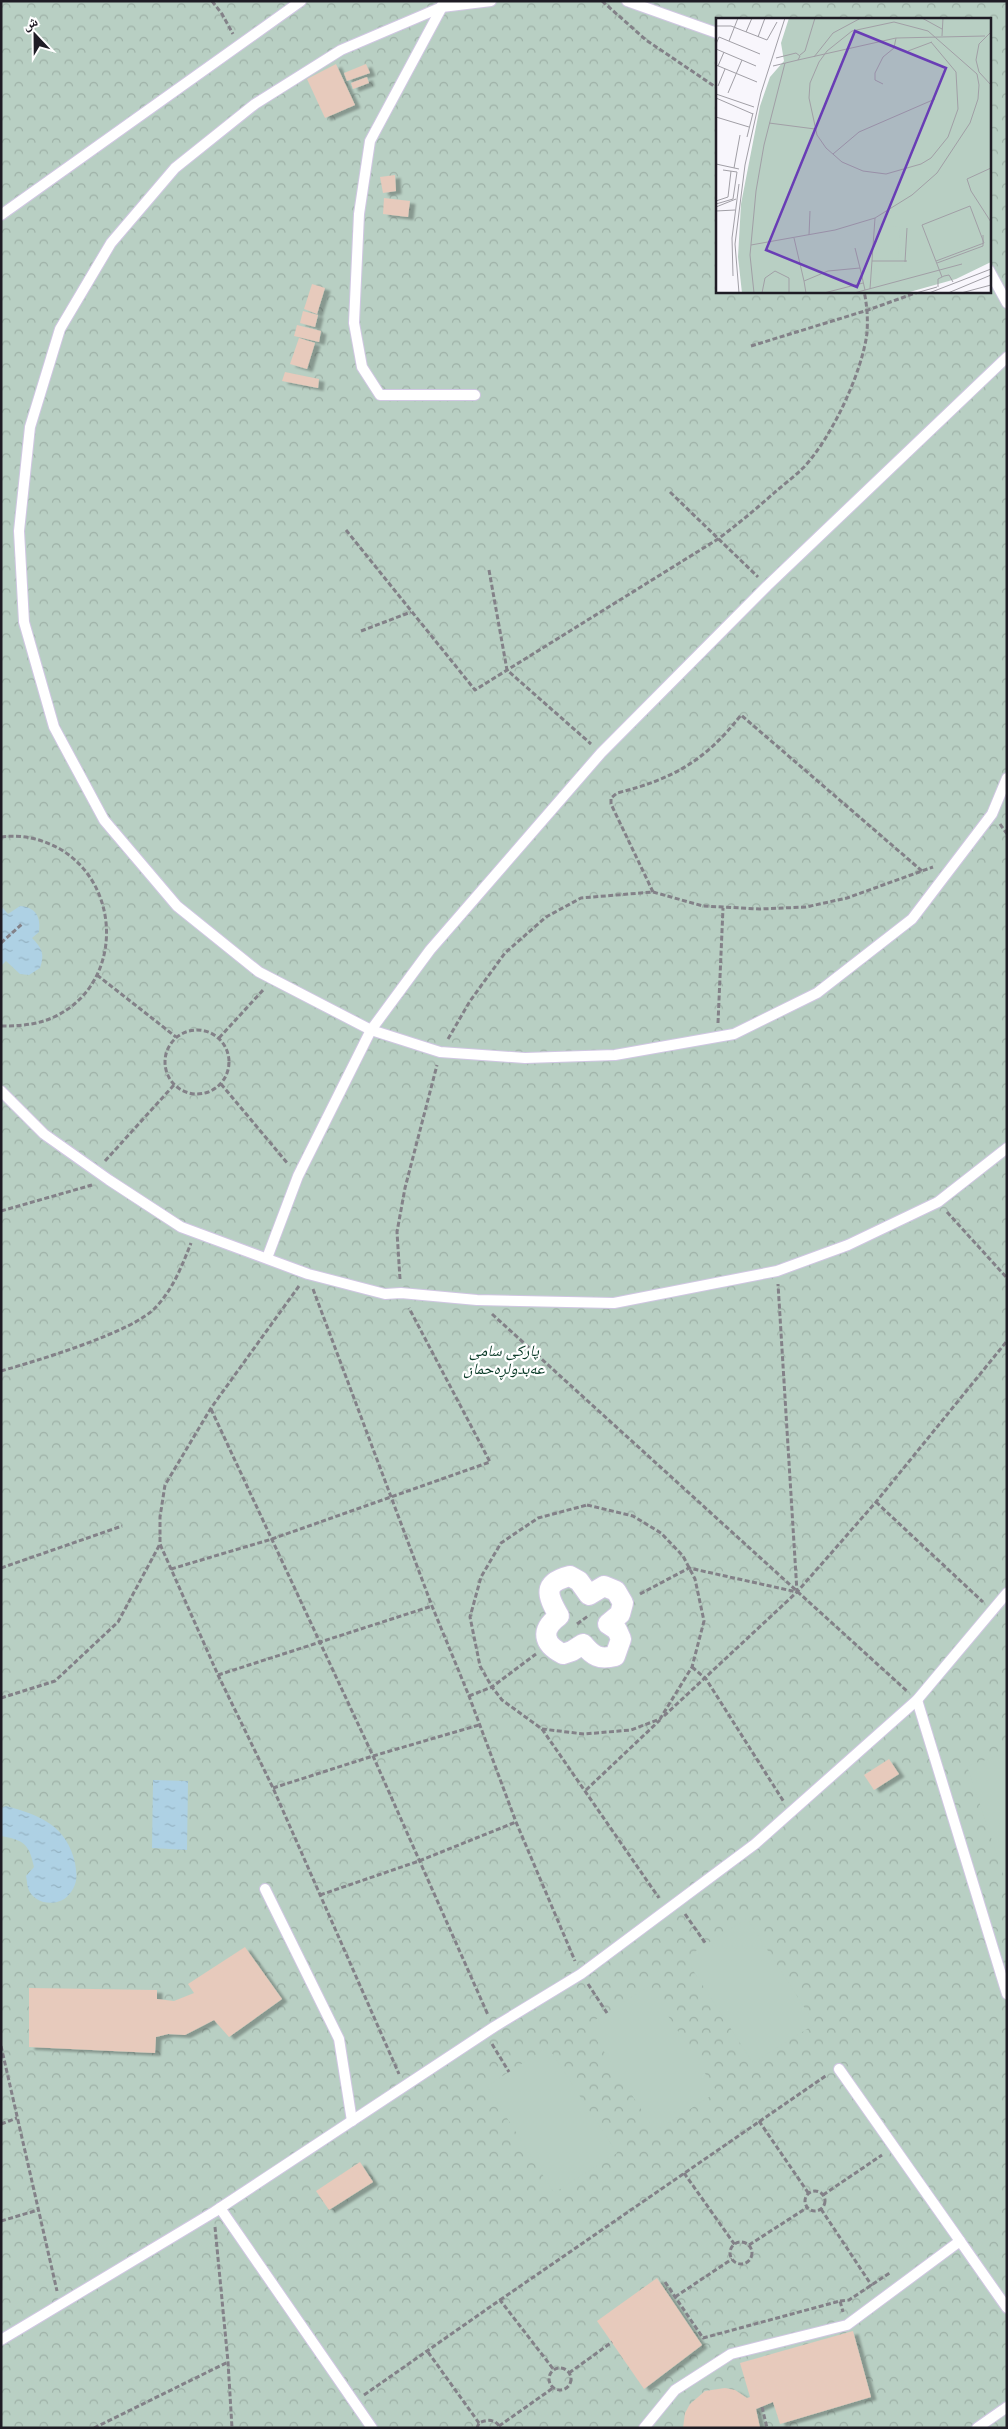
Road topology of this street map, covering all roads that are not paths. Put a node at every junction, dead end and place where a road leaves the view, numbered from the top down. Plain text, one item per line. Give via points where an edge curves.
1 (301, 1) edge
2 (491, 1) edge
3 (627, 1) edge
4 (441, 4) edge
5 (716, 33) edge
6 (1, 215) edge
7 (990, 272) edge
8 (1007, 303) edge
9 (1007, 357) edge
10 (475, 395) dead end
11 (1007, 778) edge
12 (371, 1030) junction
13 (1, 1091) edge
14 (1007, 1148) edge
15 (267, 1258) junction
16 (1007, 1593) edge
17 (548, 1644) joint
18 (917, 1700) junction
19 (265, 1889) dead end
20 (1007, 1994) edge
21 (842, 2072) road end
22 (352, 2121) junction
23 (217, 2210) junction
24 (960, 2242) junction
25 (1007, 2308) edge
26 (1, 2340) edge
27 (1007, 2407) edge
28 (372, 2428) edge
29 (644, 2428) edge
30 (977, 2428) edge

1 - 6 lane
2 - 4 lane
3 - 5 lane
4 - 10 lane via 370,141 359,214 354,322 362,367 380,394
4 - 12 lane via 340,50 255,104 175,168 111,243 60,329 30,427 18,531 24,622 54,727 104,820 176,906 259,972
7 - 8 lane
9 - 12 lane via 767,586 601,753 430,950
11 - 12 lane via 992,814 912,919 817,993 734,1034 615,1055 525,1058 440,1052
12 - 15 lane via 298,1176
13 - 15 lane via 44,1134 181,1227
14 - 15 lane via 938,1202 848,1245 777,1271 614,1303 385,1294 308,1274
16 - 18 lane
17 - 17 street via 563,1654 583,1644 593,1656 603,1659 615,1656 621,1639 617,1630 608,1624 620,1614 623,1603 616,1591 604,1586 589,1594 579,1581 570,1576 557,1579 549,1588 548,1598 559,1616 550,1622
18 - 20 lane
18 - 22 lane via 755,1844 581,1974
19 - 22 lane via 339,2039
21 - 24 lane
22 - 23 lane
23 - 26 lane
23 - 28 lane
24 - 25 lane
24 - 29 lane via 847,2325 731,2354 675,2390
27 - 30 lane

